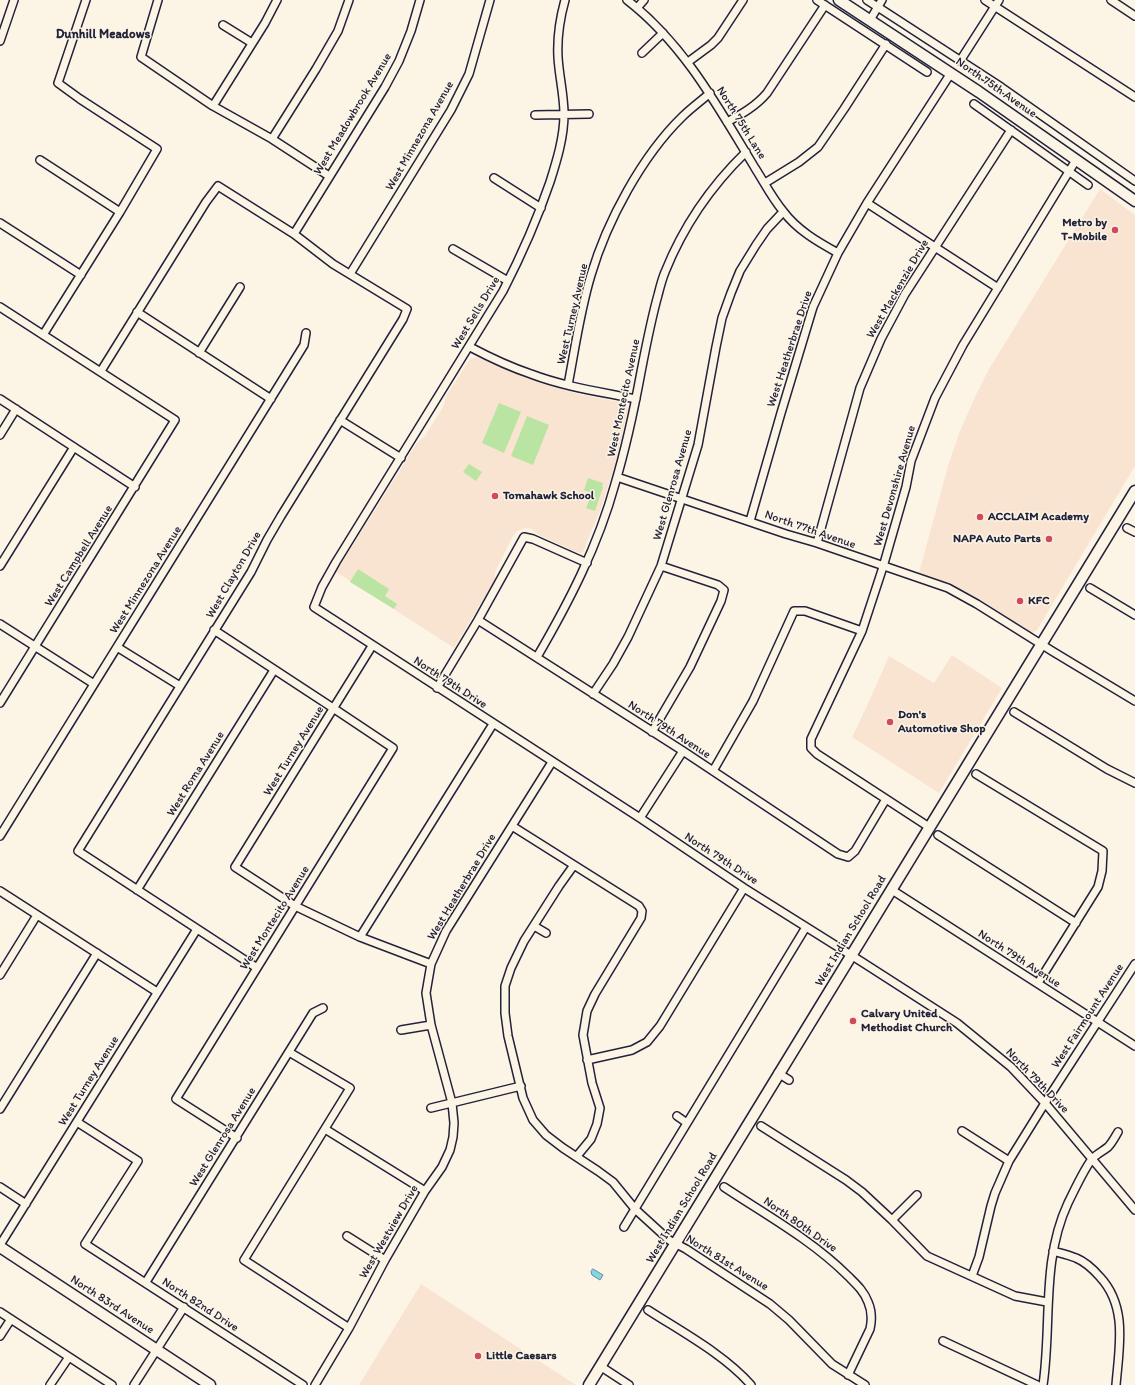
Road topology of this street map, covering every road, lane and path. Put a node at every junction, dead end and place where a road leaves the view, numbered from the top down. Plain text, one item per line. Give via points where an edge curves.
1 (14, 0) edge
2 (86, 0) edge
3 (158, 0) edge
4 (277, 0) edge
5 (348, 0) edge
6 (420, 0) edge
7 (490, 0) edge
8 (566, 0) edge
9 (627, 0) edge
10 (644, 0) edge
11 (743, 0) edge
12 (817, 0) edge
13 (839, 0) edge
14 (867, 0) edge
15 (882, 0) edge
16 (985, 0) edge
17 (1111, 0) edge
18 (997, 3) edge
19 (825, 5) junction
20 (878, 7) junction
21 (637, 8) junction
22 (1135, 16) edge
23 (870, 20) junction
24 (223, 25) dead end
25 (663, 33) junction
26 (0, 41) edge
27 (252, 43) junction
28 (886, 44) junction
29 (642, 53) dead end
30 (960, 61) junction
31 (688, 62) junction
32 (927, 72) dead end
33 (951, 73) junction
34 (710, 93) junction
35 (1135, 97) edge
36 (974, 104) dead end
37 (213, 106) junction
38 (564, 114) junction
39 (589, 114) dead end
40 (535, 115) dead end
41 (727, 122) junction
42 (1011, 130) junction
43 (272, 139) junction
44 (746, 152) junction
45 (40, 160) dead end
46 (1076, 160) junction
47 (1069, 171) junction
48 (329, 176) junction
49 (494, 178) dead end
50 (1135, 180) edge
51 (765, 183) junction
52 (1088, 185) dead end
53 (1135, 201) edge
54 (867, 203) junction
55 (541, 208) junction
56 (120, 212) junction
57 (783, 212) junction
58 (0, 223) edge
59 (294, 234) junction
60 (935, 247) junction
61 (453, 249) dead end
62 (838, 253) junction
63 (350, 274) junction
64 (81, 275) junction
65 (508, 281) junction
66 (240, 287) dead end
67 (998, 288) junction
68 (0, 307) edge
69 (137, 312) junction
70 (306, 333) dead end
71 (43, 335) junction
72 (470, 347) junction
73 (199, 353) junction
74 (100, 371) junction
75 (568, 385) junction
76 (0, 399) edge
77 (270, 399) junction
78 (636, 399) junction
79 (16, 409) junction
80 (340, 420) junction
81 (0, 435) edge
82 (74, 447) junction
83 (401, 458) junction
84 (617, 477) junction
85 (135, 487) junction
86 (1135, 491) edge
87 (682, 499) junction
88 (750, 521) junction
89 (1127, 528) dead end
90 (1135, 532) edge
91 (817, 543) junction
92 (587, 563) junction
93 (0, 566) edge
94 (661, 566) junction
95 (882, 566) junction
96 (1090, 588) dead end
97 (314, 607) joint
98 (1135, 615) edge
99 (478, 620) junction
100 (0, 624) edge
101 (214, 630) junction
102 (862, 631) junction
103 (1042, 644) junction
104 (372, 646) junction
105 (35, 647) junction
106 (117, 647) junction
107 (537, 657) junction
108 (274, 670) junction
109 (94, 684) junction
110 (180, 686) junction
111 (437, 688) junction
112 (593, 694) junction
113 (1135, 700) edge
114 (0, 703) edge
115 (334, 708) junction
116 (1014, 712) dead end
117 (493, 724) junction
118 (652, 732) junction
119 (683, 751) junction
120 (552, 762) junction
121 (713, 771) junction
122 (976, 774) dead end
123 (1135, 783) edge
124 (886, 799) junction
125 (640, 818) junction
126 (512, 826) junction
127 (929, 827) junction
128 (938, 835) dead end
129 (0, 836) edge
130 (574, 865) junction
131 (744, 888) junction
132 (137, 890) junction
133 (892, 890) junction
134 (0, 891) edge
135 (295, 906) junction
136 (37, 915) junction
137 (1076, 923) junction
138 (534, 926) junction
139 (806, 927) junction
140 (197, 929) junction
141 (546, 933) dead end
142 (360, 937) junction
143 (97, 953) junction
144 (852, 955) junction
145 (431, 964) junction
146 (1135, 964) edge
147 (257, 968) junction
148 (0, 975) edge
149 (1038, 983) junction
150 (157, 992) junction
151 (323, 1008) dead end
152 (1098, 1022) junction
153 (431, 1025) junction
154 (401, 1030) dead end
155 (1135, 1046) edge
156 (289, 1052) junction
157 (587, 1060) junction
158 (778, 1073) junction
159 (789, 1080) dead end
160 (521, 1086) junction
161 (452, 1103) junction
162 (1045, 1103) junction
163 (431, 1108) dead end
164 (0, 1110) edge
165 (677, 1116) dead end
166 (76, 1122) junction
167 (686, 1123) junction
168 (761, 1126) dead end
169 (325, 1129) junction
170 (962, 1131) dead end
171 (1118, 1132) dead end
172 (237, 1138) junction
173 (577, 1156) junction
174 (1092, 1158) junction
175 (1009, 1161) junction
176 (0, 1187) edge
177 (724, 1187) dead end
178 (425, 1191) junction
179 (917, 1195) dead end
180 (26, 1204) junction
181 (635, 1208) junction
182 (1134, 1208) edge
183 (892, 1220) junction
184 (624, 1227) dead end
185 (347, 1236) dead end
186 (675, 1244) junction
187 (0, 1246) edge
188 (1053, 1251) junction
189 (385, 1260) junction
190 (972, 1276) junction
191 (146, 1282) junction
192 (1047, 1302) junction
193 (184, 1307) junction
194 (648, 1310) dead end
195 (0, 1312) edge
196 (11, 1319) junction
197 (349, 1328) junction
198 (0, 1336) edge
199 (943, 1341) dead end
200 (157, 1350) junction
201 (69, 1357) junction
202 (600, 1366) junction
203 (848, 1375) junction
204 (50, 1385) edge
205 (112, 1385) edge
206 (134, 1385) edge
207 (210, 1385) edge
208 (303, 1385) edge
209 (315, 1385) edge
210 (589, 1385) edge
211 (629, 1385) edge
212 (751, 1385) edge
213 (865, 1385) edge
214 (1037, 1385) edge
215 (1043, 1385) edge
216 (1116, 1385) edge

1 - 26 street
2 - 56 street via 58,83 157,149
3 - 37 street via 141,57
4 - 27 street
5 - 43 street via 338,31
6 - 48 street, West Meadowbrook Avenue via 399,61
7 - 63 street, West Minnezona Avenue via 468,74 451,110
8 - 38 street, West Sells Drive via 559,30 558,57
9 - 21 street, North 75th Lane
10 - 21 street
11 - 31 street via 718,38
12 - 19 street
13 - 23 main road, North 75th Avenue
14 - 20 street, North 75th Avenue
15 - 20 street
16 - 18 street
17 - 22 street
18 - 30 street
18 - 35 street
19 - 28 street
19 - 41 street via 767,94 759,103
20 - 23 street
20 - 30 street, North 75th Avenue
21 - 25 street, North 75th Lane
23 - 33 main road, North 75th Avenue
24 - 27 street
25 - 29 street
25 - 31 street, North 75th Lane
27 - 37 street
28 - 32 street
28 - 51 street via 818,147
30 - 50 street, North 75th Avenue
31 - 34 street, North 75th Lane
33 - 46 main road, North 75th Avenue
33 - 54 street, West Heatherbrae Drive
34 - 41 street, North 75th Lane
34 - 75 street, West Turney Avenue via 682,117 657,146 618,207 591,275
36 - 42 street
37 - 43 street
38 - 39 street
38 - 40 street
38 - 55 street, West Sells Drive via 561,144
41 - 44 street, North 75th Lane
42 - 47 street
42 - 60 street, West Mackenzie Drive
43 - 48 street
44 - 51 street, North 75th Lane
44 - 78 street, West Montecito Avenue via 716,185 697,212 664,273
45 - 56 street
46 - 47 street, West Devonshire Avenue
46 - 53 main road, North 75th Avenue
47 - 52 street
47 - 67 street, West Devonshire Avenue
48 - 59 street, West Meadowbrook Avenue
49 - 55 street
51 - 57 street, North 75th Lane
54 - 60 street
54 - 62 street, West Heatherbrae Drive
55 - 65 street, West Sells Drive
56 - 64 street
57 - 62 street, North 75th Lane via 809,237
57 - 87 street, West Glenrosa Avenue via 767,229 740,272 722,318 698,445
58 - 64 street
59 - 63 street
59 - 69 street via 218,186
60 - 67 street
60 - 91 street, West Mackenzie Drive via 905,294 881,339 860,388
61 - 65 street
62 - 88 street, West Heatherbrae Drive via 813,307
63 - 80 street, West Clayton Drive via 406,310 403,319
64 - 71 street
65 - 72 street, West Sells Drive
66 - 73 street
67 - 95 street, West Devonshire Avenue via 963,345 935,398 911,461 906,487
68 - 71 street
69 - 73 street
69 - 74 street
70 - 77 street, West Minnezona Avenue via 304,345
71 - 74 street
72 - 75 street via 532,375
72 - 83 street, West Sells Drive
73 - 77 street
74 - 85 street, West Campbell Avenue via 175,420
75 - 78 street
76 - 79 street
77 - 106 street, West Minnezona Avenue
78 - 84 street, West Montecito Avenue
79 - 81 street
79 - 82 street
80 - 83 street
80 - 101 street, West Clayton Drive
82 - 85 street
82 - 93 street
83 - 97 street, West Sells Drive via 333,568
84 - 87 street, North 77th Avenue
84 - 92 street, West Montecito Avenue via 603,525
85 - 105 street, West Campbell Avenue
86 - 103 main road, West Indian School Road
87 - 88 street, North 77th Avenue
87 - 94 street, West Glenrosa Avenue
88 - 91 street, North 77th Avenue
89 - 90 street
91 - 95 street, North 77th Avenue
92 - 99 street via 524,537
92 - 107 street, West Montecito Avenue
94 - 112 street, West Glenrosa Avenue via 628,637
94 - 118 street via 718,585 724,590 690,667
95 - 102 street, West Devonshire Avenue
95 - 103 street, North 77th Avenue via 948,588
96 - 98 street
97 - 104 street, North 79th Drive
99 - 107 street, North 79th Avenue
99 - 111 street
100 - 105 street
101 - 108 street
101 - 110 street, West Clayton Drive
102 - 121 street via 805,611 794,611 753,701
102 - 124 street, West Devonshire Avenue via 811,739 811,748
103 - 113 street, North 77th Avenue
103 - 127 main road, West Indian School Road
104 - 111 street, North 79th Drive
104 - 115 street, West Turney Avenue
105 - 109 street
105 - 114 street, West Campbell Avenue
106 - 109 street, West Minnezona Avenue
106 - 110 street
107 - 112 street, North 79th Avenue
108 - 115 street
108 - 132 street, West Roma Avenue
109 - 129 street, West Minnezona Avenue
110 - 132 street, West Clayton Drive via 78,851
111 - 117 street, North 79th Drive
112 - 118 street, North 79th Avenue
115 - 135 street, West Montecito Avenue via 393,748
115 - 135 street, West Turney Avenue via 235,867
116 - 123 street via 1107,770
117 - 120 street, North 79th Drive
117 - 142 street
118 - 119 street, North 79th Avenue
119 - 121 street, North 79th Avenue
119 - 125 street
120 - 125 street, North 79th Drive
120 - 126 street, West Heatherbrae Drive
121 - 124 street, North 79th Avenue via 838,854 848,857 855,851
122 - 137 street via 1103,851 1098,887
124 - 127 street
125 - 131 street, North 79th Drive
126 - 130 street
126 - 145 street, West Heatherbrae Drive via 446,931
127 - 133 main road, West Indian School Road
128 - 137 street
130 - 138 street
130 - 157 street via 639,906 642,911 641,918 587,1011 583,1035
131 - 139 street, North 79th Drive
131 - 157 street via 660,1026 647,1042 632,1050
132 - 140 street
133 - 144 main road, West Indian School Road
133 - 149 street, North 79th Avenue
134 - 136 street
135 - 142 street
135 - 147 street, West Montecito Avenue
136 - 143 street
136 - 148 street
137 - 149 street
138 - 141 street
138 - 160 street via 524,941 505,986 508,1036
139 - 144 street, North 79th Drive
139 - 167 street
140 - 147 street
140 - 150 street, West Turney Avenue
142 - 145 street
143 - 150 street
143 - 164 street
144 - 158 main road, West Indian School Road
144 - 162 street, North 79th Drive via 957,1023 1012,1067
145 - 153 street, West Heatherbrae Drive via 426,993
146 - 152 street, West Fairmount Avenue
147 - 172 street, West Montecito Avenue via 176,1099
149 - 152 street, North 79th Avenue
150 - 166 street, West Turney Avenue
151 - 156 street, West Glenrosa Avenue via 313,1013
152 - 155 street, North 79th Avenue
152 - 162 street, West Fairmount Avenue
153 - 154 street
153 - 161 street, West Heatherbrae Drive
156 - 169 street via 350,1088
156 - 172 street, West Glenrosa Avenue
157 - 173 street via 600,1108 598,1124 591,1139
158 - 159 street
158 - 186 main road, West Indian School Road
160 - 161 street
160 - 173 street, North 81st Avenue via 523,1098 533,1120 546,1135
161 - 163 street
161 - 178 street, West Westview Drive via 454,1123 450,1150 442,1167
162 - 174 street, North 79th Drive
162 - 175 street, West Fairmount Avenue
165 - 167 street
166 - 180 street, West Turney Avenue
166 - 191 street, North 82nd Drive via 138,1160 85,1244
167 - 181 street
168 - 183 street via 846,1180
169 - 178 street
169 - 197 street via 244,1260
170 - 175 street
171 - 174 street via 1109,1146
172 - 191 street, West Glenrosa Avenue
173 - 181 street, North 81st Avenue via 613,1182
174 - 182 street, North 79th Drive
174 - 188 street via 1068,1204
175 - 190 street, West Fairmount Avenue via 991,1206
176 - 180 street
177 - 203 street, North 80th Drive via 817,1249 859,1287 871,1312 872,1321
178 - 189 street, West Westview Drive
179 - 183 street
180 - 187 street, West Turney Avenue
181 - 184 street
181 - 186 street, North 81st Avenue
183 - 190 street via 927,1256
185 - 189 street
186 - 202 main road, West Indian School Road
186 - 203 street, North 81st Avenue via 770,1304 832,1364
187 - 200 main road, North 83rd Avenue
188 - 192 street
188 - 216 street via 1077,1258 1089,1265 1104,1280 1115,1299 1120,1325
189 - 197 street, West Westview Drive
190 - 192 street via 1015,1296
191 - 193 street, North 82nd Drive
192 - 215 street via 1048,1344
193 - 200 street
193 - 208 street, North 82nd Drive
194 - 212 street via 723,1358
195 - 196 street
196 - 198 street
196 - 201 street
197 - 209 street, West Westview Drive
199 - 214 street
200 - 206 street
200 - 207 main road, North 83rd Avenue
201 - 204 street
201 - 205 street
202 - 210 main road, West Indian School Road
202 - 211 street
203 - 213 street, North 81st Avenue

